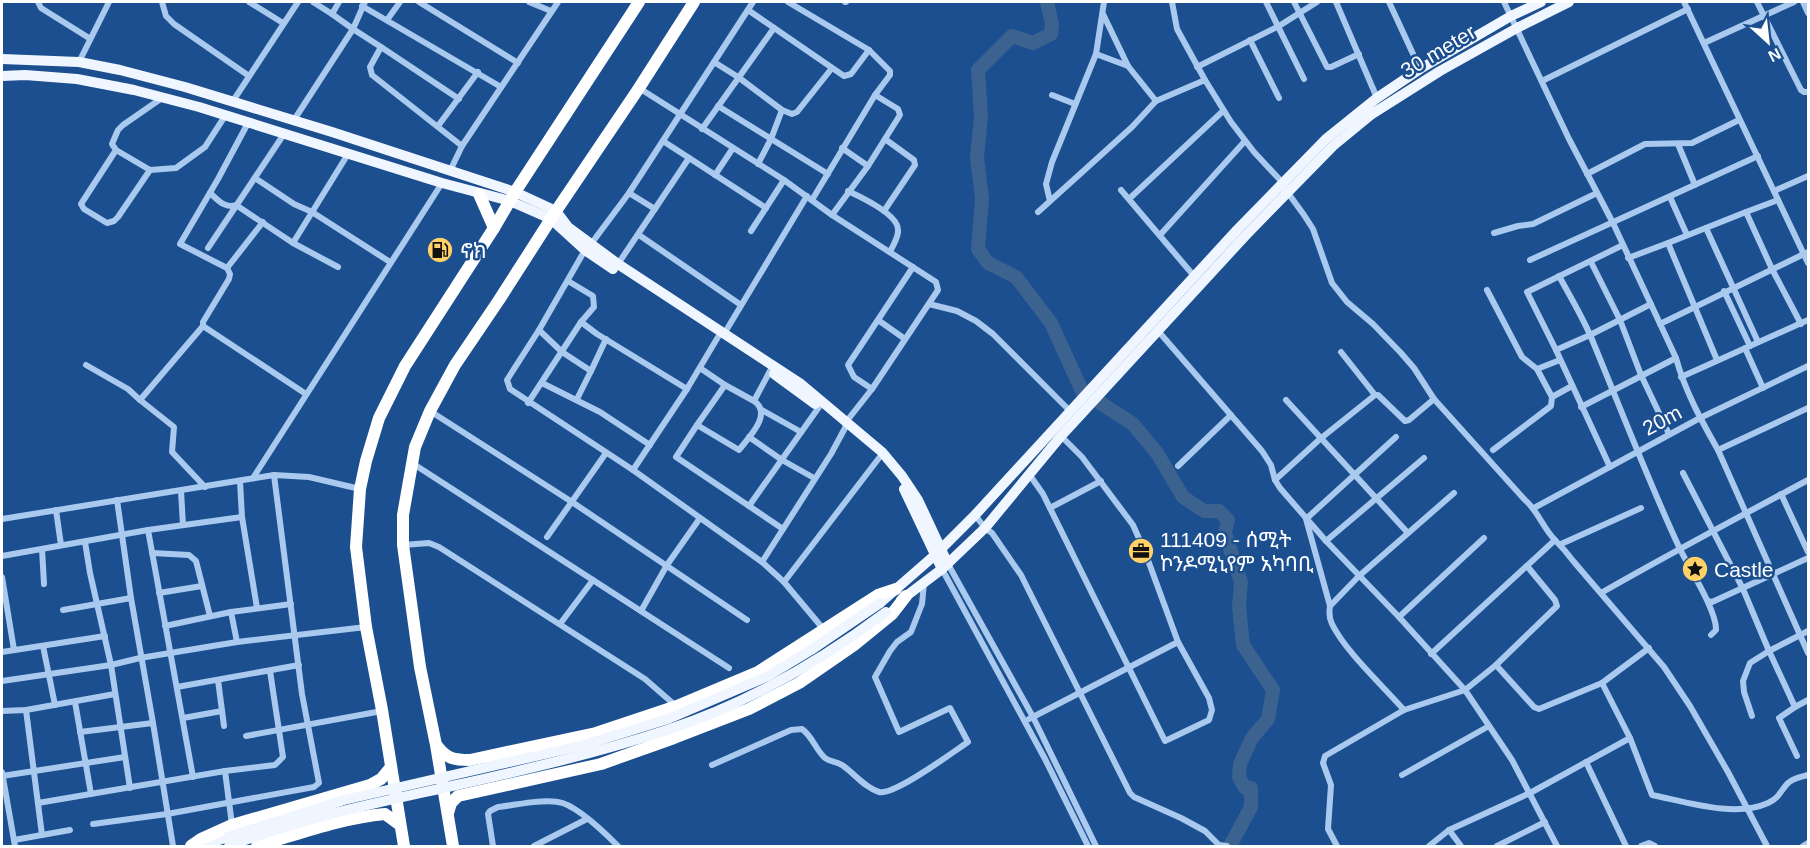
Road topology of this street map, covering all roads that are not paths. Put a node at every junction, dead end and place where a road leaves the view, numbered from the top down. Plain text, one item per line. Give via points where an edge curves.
1 (38, 2) edge
2 (109, 2) edge
3 (162, 2) edge
4 (248, 2) edge
5 (298, 2) edge
6 (313, 2) edge
7 (339, 2) edge
8 (400, 2) edge
9 (419, 2) edge
10 (529, 2) edge
11 (558, 2) edge
12 (639, 2) edge
13 (694, 2) edge
14 (753, 2) edge
15 (789, 2) edge
16 (1104, 2) edge
17 (1172, 2) edge
18 (1266, 2) edge
19 (1294, 2) edge
20 (1317, 2) edge
21 (1336, 2) edge
22 (1389, 2) edge
23 (1504, 2) edge
24 (1541, 2) edge
25 (1569, 2) edge
26 (1684, 2) edge
27 (1757, 2) edge
28 (1794, 2) edge
29 (1803, 2) edge
30 (364, 4) edge
31 (1688, 9) junction
32 (748, 10) junction
33 (551, 11) junction
34 (1299, 12) junction
35 (1809, 13) edge
36 (332, 14) junction
37 (1103, 14) junction
38 (1763, 15) junction
39 (1510, 16) junction
40 (387, 20) junction
41 (283, 23) junction
42 (1279, 26) junction
43 (774, 28) junction
44 (1517, 28) junction
45 (353, 29) junction
46 (89, 38) junction
47 (1250, 40) junction
48 (1704, 43) junction
49 (381, 46) junction
50 (869, 50) junction
51 (1096, 54) junction
52 (1359, 54) junction
53 (24, 58) junction
54 (2, 59) edge
55 (79, 62) junction
56 (714, 62) junction
57 (518, 63) junction
58 (1128, 66) junction
59 (1197, 67) junction
60 (832, 68) junction
61 (1419, 69) junction
62 (478, 72) junction
63 (25, 75) junction
64 (2, 76) edge
65 (249, 76) junction
66 (738, 77) junction
67 (1304, 79) dead end
68 (1205, 80) junction
69 (1542, 81) junction
70 (501, 87) junction
71 (639, 88) junction
72 (1809, 92) edge
73 (875, 95) junction
74 (1052, 95) dead end
75 (162, 98) junction
76 (1279, 98) dead end
77 (1377, 98) junction
78 (459, 99) junction
79 (1156, 101) junction
80 (232, 102) junction
81 (1075, 104) junction
82 (718, 106) junction
83 (782, 110) junction
84 (1223, 111) junction
85 (275, 114) junction
86 (225, 116) junction
87 (680, 116) junction
88 (294, 120) junction
89 (1739, 120) junction
90 (248, 123) junction
91 (438, 126) junction
92 (270, 129) junction
93 (702, 129) junction
94 (284, 134) junction
95 (771, 139) junction
96 (885, 139) junction
97 (663, 141) junction
98 (1245, 141) junction
99 (1678, 144) junction
100 (462, 146) junction
101 (733, 148) junction
102 (842, 148) junction
103 (116, 150) junction
104 (348, 154) junction
105 (1758, 156) junction
106 (689, 158) junction
107 (758, 164) junction
108 (868, 166) junction
109 (150, 170) junction
110 (450, 171) junction
111 (828, 174) junction
112 (1587, 174) junction
113 (715, 175) junction
114 (1809, 176) edge
115 (255, 178) junction
116 (784, 180) junction
117 (1282, 182) junction
118 (442, 183) junction
119 (1695, 185) junction
120 (1121, 190) dead end
121 (1774, 190) junction
122 (848, 191) junction
123 (210, 193) junction
124 (629, 193) junction
125 (1288, 193) junction
126 (1597, 193) junction
127 (479, 194) junction
128 (512, 197) junction
129 (1670, 197) junction
130 (809, 198) junction
131 (1129, 199) junction
132 (1778, 200) junction
133 (1050, 201) junction
134 (236, 205) junction
135 (766, 208) junction
136 (655, 209) junction
137 (884, 211) junction
138 (312, 212) junction
139 (1038, 212) dead end
140 (1746, 212) junction
141 (553, 215) junction
142 (832, 215) junction
143 (263, 222) junction
144 (1613, 224) junction
145 (494, 228) junction
146 (1706, 228) junction
147 (751, 231) dead end
148 (1494, 233) dead end
149 (639, 235) junction
150 (1160, 236) junction
151 (1687, 236) junction
152 (293, 243) junction
153 (1668, 243) junction
154 (1623, 245) junction
155 (588, 247) junction
156 (208, 248) dead end
157 (890, 252) junction
158 (1806, 253) edge
159 (1628, 258) junction
160 (1530, 260) dead end
161 (390, 262) junction
162 (1591, 262) junction
163 (1809, 263) edge
164 (618, 264) junction
165 (338, 267) dead end
166 (913, 267) junction
167 (227, 268) junction
168 (1772, 269) junction
169 (1194, 276) junction
170 (1559, 276) junction
171 (568, 281) junction
172 (1734, 287) junction
173 (1487, 290) dead end
174 (1724, 291) junction
175 (929, 303) junction
176 (1651, 304) junction
177 (741, 305) junction
178 (1693, 306) junction
179 (878, 320) junction
180 (1620, 320) junction
181 (1809, 320) edge
182 (581, 322) junction
183 (1660, 324) junction
184 (1801, 324) junction
185 (203, 326) junction
186 (539, 330) junction
187 (1159, 332) junction
188 (1590, 335) junction
189 (721, 336) junction
190 (606, 339) junction
191 (905, 339) junction
192 (1758, 342) junction
193 (1747, 347) junction
194 (1556, 350) junction
195 (562, 352) junction
196 (1341, 352) dead end
197 (1676, 358) junction
198 (1560, 360) junction
199 (1717, 360) junction
200 (86, 365) dead end
201 (1809, 366) edge
202 (700, 368) junction
203 (1537, 369) junction
204 (591, 371) junction
205 (770, 371) junction
206 (1641, 375) junction
207 (1681, 377) junction
208 (542, 383) junction
209 (725, 385) junction
210 (1572, 386) junction
211 (1763, 388) junction
212 (687, 389) junction
213 (872, 389) junction
214 (1095, 392) junction
215 (1612, 392) junction
216 (306, 394) junction
217 (1375, 395) junction
218 (1552, 397) junction
219 (577, 399) junction
220 (1434, 399) junction
221 (140, 400) junction
222 (1286, 400) dead end
223 (754, 401) junction
224 (528, 403) junction
225 (1083, 404) junction
226 (819, 407) junction
227 (1581, 407) junction
228 (1809, 408) edge
229 (762, 410) junction
230 (430, 411) junction
231 (1070, 411) junction
232 (1231, 415) junction
233 (1700, 418) junction
234 (698, 425) junction
235 (845, 425) junction
236 (801, 432) junction
237 (1669, 434) junction
238 (1062, 436) junction
239 (749, 437) junction
240 (1396, 437) dead end
241 (1320, 439) junction
242 (650, 445) junction
243 (1493, 450) dead end
244 (1718, 450) junction
245 (1638, 452) junction
246 (606, 453) junction
247 (879, 458) junction
248 (1424, 458) dead end
249 (782, 460) junction
250 (411, 462) junction
251 (1178, 466) dead end
252 (1610, 467) junction
253 (633, 470) junction
254 (1683, 473) dead end
255 (1028, 474) junction
256 (274, 475) junction
257 (1354, 476) junction
258 (253, 478) junction
259 (814, 478) junction
260 (1275, 480) junction
261 (1809, 480) edge
262 (240, 481) junction
263 (1101, 481) junction
264 (205, 488) junction
265 (360, 489) junction
266 (181, 491) junction
267 (1454, 493) dead end
268 (1781, 494) junction
269 (1376, 499) junction
270 (117, 500) junction
271 (572, 502) junction
272 (749, 506) junction
273 (1641, 507) dead end
274 (1050, 508) junction
275 (1534, 508) junction
276 (56, 510) junction
277 (1746, 514) junction
278 (975, 515) junction
279 (242, 517) junction
280 (700, 518) junction
281 (2, 519) edge
282 (1306, 519) junction
283 (183, 525) junction
284 (931, 526) junction
285 (984, 528) junction
286 (783, 529) junction
287 (148, 530) junction
288 (1713, 531) junction
289 (957, 532) junction
290 (1408, 533) junction
291 (121, 534) junction
292 (547, 537) dead end
293 (1484, 538) dead end
294 (85, 542) junction
295 (1326, 542) junction
296 (1558, 542) junction
297 (61, 545) junction
298 (403, 545) junction
299 (1680, 548) junction
300 (42, 549) junction
301 (938, 552) junction
302 (1809, 552) edge
303 (152, 553) junction
304 (2, 556) edge
305 (1809, 558) edge
306 (762, 562) junction
307 (667, 565) junction
308 (945, 566) junction
309 (1527, 566) junction
310 (1773, 575) junction
311 (1359, 576) junction
312 (2, 577) edge
313 (593, 580) junction
314 (784, 582) junction
315 (925, 582) junction
316 (44, 584) dead end
317 (202, 586) junction
318 (1743, 589) junction
319 (159, 593) junction
320 (901, 593) junction
321 (1601, 593) junction
322 (131, 598) junction
323 (1708, 601) junction
324 (291, 604) junction
325 (98, 605) junction
326 (1330, 606) junction
327 (257, 608) junction
328 (63, 610) dead end
329 (640, 611) junction
330 (231, 612) junction
331 (210, 616) junction
332 (1399, 617) junction
333 (747, 620) dead end
334 (560, 624) junction
335 (165, 626) junction
336 (366, 627) junction
337 (825, 631) junction
338 (1809, 631) edge
339 (294, 635) junction
340 (1711, 635) dead end
341 (1800, 635) junction
342 (105, 636) junction
343 (237, 642) junction
344 (1178, 642) junction
345 (43, 646) junction
346 (1649, 648) junction
347 (14, 650) junction
348 (1768, 651) junction
349 (2, 652) edge
350 (1809, 653) edge
351 (170, 654) junction
352 (1431, 654) junction
353 (140, 658) junction
354 (111, 665) junction
355 (299, 665) junction
356 (1496, 665) junction
357 (1128, 668) junction
358 (729, 669) dead end
359 (270, 671) junction
360 (49, 674) junction
361 (218, 680) junction
362 (2, 681) edge
363 (1602, 683) junction
364 (177, 687) junction
365 (1465, 690) junction
366 (1081, 693) junction
367 (115, 694) junction
368 (1809, 700) edge
369 (75, 702) junction
370 (54, 705) junction
371 (677, 706) junction
372 (1795, 707) junction
373 (26, 710) junction
374 (382, 710) junction
375 (1404, 710) junction
376 (2, 711) edge
377 (222, 711) junction
378 (1752, 716) dead end
379 (1033, 717) junction
380 (183, 718) junction
381 (1025, 721) junction
382 (153, 723) junction
383 (308, 724) junction
384 (224, 726) dead end
385 (1489, 726) junction
386 (120, 728) junction
387 (278, 729) junction
388 (80, 732) junction
389 (246, 736) dead end
390 (1630, 738) junction
391 (436, 745) junction
392 (1797, 756) dead end
393 (125, 758) junction
394 (1586, 762) junction
395 (84, 764) junction
396 (712, 765) dead end
397 (391, 767) junction
398 (34, 771) junction
399 (225, 771) junction
400 (2, 774) edge
401 (1402, 775) dead end
402 (1809, 775) edge
403 (193, 777) junction
404 (163, 783) junction
405 (130, 788) junction
406 (1530, 793) junction
407 (91, 794) junction
408 (38, 803) junction
409 (229, 803) junction
410 (1746, 809) junction
411 (167, 814) junction
412 (447, 815) junction
413 (587, 819) junction
414 (1545, 822) junction
415 (93, 825) dead end
416 (400, 825) junction
417 (70, 830) dead end
418 (1449, 830) junction
419 (42, 835) junction
420 (229, 839) edge
421 (15, 843) edge
422 (1809, 843) edge
423 (173, 846) edge
424 (191, 846) edge
425 (201, 846) edge
426 (257, 846) edge
427 (404, 846) edge
428 (453, 846) edge
429 (493, 846) edge
430 (534, 846) edge
431 (618, 846) edge
432 (1088, 846) edge
433 (1096, 846) edge
434 (1227, 846) edge
435 (1336, 846) edge
436 (1429, 846) edge
437 (1461, 846) edge
438 (1497, 846) edge
439 (1557, 846) edge
440 (1626, 846) edge
441 (1641, 846) edge
442 (1655, 846) edge
443 (1767, 846) edge
444 (1803, 846) edge

1 - 46 street via 41,8
2 - 46 street
3 - 65 street via 166,16 174,24
4 - 41 street
5 - 41 street
6 - 36 street
7 - 36 street
8 - 40 street
9 - 57 street
10 - 33 street
11 - 33 street
12 - 128 highway
13 - 71 highway
14 - 32 street
15 - 50 street
16 - 37 street
17 - 59 street via 1177,28
18 - 42 street
19 - 34 street
20 - 34 street
21 - 52 street
22 - 61 street
23 - 39 street
24 - 39 main road
25 - 44 main road, 30 meter
26 - 31 street
27 - 38 street
28 - 38 street
29 - 35 street
30 - 40 street
30 - 45 street
31 - 48 street
31 - 69 street
32 - 43 street
32 - 56 street
33 - 57 street
34 - 42 street
34 - 52 street via 1327,67
36 - 45 street
37 - 51 street
37 - 58 street
38 - 48 street
38 - 72 street via 1801,90
39 - 44 street
39 - 61 main road
40 - 62 street
41 - 65 street
42 - 47 street
42 - 67 street
43 - 60 street
43 - 66 street
44 - 69 street
44 - 125 main road, 30 meter via 1372,114 1333,146
45 - 49 street
45 - 88 street
46 - 55 street
47 - 59 street
47 - 76 street
48 - 89 street
49 - 78 street
49 - 91 street via 370,67 372,75
50 - 60 street via 851,74 844,75
50 - 73 street via 890,70
51 - 58 street
51 - 81 street
52 - 77 street
53 - 54 main road
53 - 55 main road
53 - 63 main road
55 - 80 main road
56 - 66 street
56 - 87 street
57 - 70 street
58 - 79 street
59 - 68 street
60 - 83 street via 797,112
61 - 77 main road
62 - 70 street
62 - 78 street
63 - 64 main road
63 - 75 main road via 96,82
65 - 80 street
66 - 82 street
66 - 83 street
68 - 79 street
68 - 84 street
69 - 112 street
70 - 100 street
71 - 87 street
71 - 141 highway
73 - 96 street via 900,112
73 - 102 street
74 - 81 street
75 - 86 main road
75 - 103 street via 118,130 112,144
77 - 117 main road via 1326,139
78 - 91 street
79 - 133 street
80 - 85 main road
81 - 133 street via 1046,184
82 - 93 street
82 - 95 street
83 - 95 street
84 - 98 street
84 - 131 street
85 - 88 main road
85 - 92 main road
86 - 90 main road
86 - 109 street via 205,147 183,164
87 - 93 street
87 - 97 street
88 - 110 main road
89 - 99 street via 1692,143
89 - 105 street
90 - 92 main road
90 - 123 street
91 - 100 street
92 - 94 main road
93 - 101 street
94 - 104 main road
94 - 115 street
95 - 107 street
95 - 111 street
96 - 108 street
96 - 137 street via 914,160 915,165
97 - 106 street
97 - 124 street
98 - 117 street
98 - 150 street
99 - 112 street via 1645,144
99 - 119 street
100 - 110 street
101 - 107 street
101 - 113 street
102 - 108 street
102 - 111 street
103 - 109 street
103 - 109 street via 81,204 107,223 118,217
104 - 118 main road
104 - 138 street
105 - 119 street
105 - 121 street
106 - 113 street
106 - 136 street
107 - 116 street
108 - 122 street
110 - 128 main road
111 - 130 street
112 - 126 street
113 - 135 street
114 - 121 street
115 - 134 street
115 - 138 street
116 - 130 street
116 - 135 street
117 - 125 street
117 - 169 main road
118 - 127 main road
118 - 161 street
119 - 129 street
120 - 131 street
121 - 132 street
122 - 137 street
122 - 142 street
123 - 134 street via 224,205
123 - 167 street via 180,244
124 - 136 street
124 - 155 street
125 - 187 main road, 30 meter
125 - 220 street via 1312,229 1332,283 1401,352
126 - 144 street
126 - 148 street via 1533,224
127 - 128 main road
127 - 145 highway
128 - 141 main road
128 - 145 highway
129 - 144 street
129 - 151 street
130 - 142 street
130 - 177 street
131 - 150 street
132 - 140 street
132 - 158 street
133 - 139 street
134 - 143 street
134 - 156 street
135 - 147 street
136 - 149 street
137 - 157 street via 898,226
138 - 152 street
138 - 161 street
140 - 146 street
140 - 168 street
141 - 155 main road
141 - 230 highway via 455,365
142 - 157 street
143 - 152 street
143 - 167 street
144 - 154 street
144 - 160 street
145 - 265 highway via 405,366 379,418
146 - 151 street
146 - 172 street
149 - 164 street
149 - 177 street
150 - 169 street
151 - 153 street
152 - 165 street
153 - 159 street
153 - 178 street
154 - 159 street
154 - 162 street
155 - 164 main road
155 - 171 street
155 - 189 main road
157 - 166 street
158 - 163 street
158 - 168 street
159 - 176 street
161 - 216 street
162 - 170 street
162 - 180 street
164 - 189 main road
166 - 175 street via 938,285
166 - 179 street
167 - 185 street via 229,279
168 - 172 street
168 - 184 street
169 - 214 main road
170 - 188 street
170 - 194 street via 1527,292
171 - 182 street via 593,296 594,307
171 - 186 street
172 - 174 street
172 - 192 street
173 - 203 street via 1522,357
174 - 178 street
174 - 193 street
175 - 191 street
175 - 231 street via 957,311 993,334
176 - 180 street
176 - 183 street
177 - 189 street
178 - 183 street
178 - 199 street
179 - 191 street
179 - 213 street via 848,365 854,377
180 - 188 street
180 - 206 street
181 - 184 street
182 - 190 street
182 - 195 street
183 - 197 street
184 - 192 street
185 - 216 street
185 - 221 street
186 - 195 street
186 - 224 street via 507,380 510,389
187 - 214 main road, 30 meter
187 - 232 street
188 - 194 street
188 - 215 street
189 - 202 street
189 - 205 main road
189 - 235 main road via 801,384
190 - 204 street
190 - 212 street
191 - 213 street
192 - 193 street
193 - 199 street
193 - 211 street
194 - 198 street
195 - 204 street
195 - 208 street
196 - 217 street
197 - 206 street
197 - 207 street
198 - 203 street
198 - 210 street
199 - 207 street
200 - 221 street
201 - 211 street, 20m
202 - 209 street
202 - 212 street
203 - 218 street
204 - 219 street
205 - 223 street
205 - 226 main road
206 - 215 street
206 - 237 street
207 - 233 street
208 - 219 street
208 - 224 street
209 - 223 street
209 - 234 street
210 - 218 street
210 - 227 street
211 - 233 street, 20m
212 - 242 street
213 - 235 street
214 - 225 main road
215 - 227 street
215 - 245 street
216 - 258 street
217 - 220 street via 1405,421
217 - 241 street
218 - 243 street via 1551,406
219 - 242 street
220 - 275 street
221 - 264 street via 174,427 172,452
222 - 241 street
223 - 229 street
224 - 246 street
225 - 231 main road
225 - 238 main road
226 - 235 main road
226 - 236 street
227 - 252 street
228 - 244 street
229 - 236 street
229 - 239 street
230 - 250 highway
230 - 271 street
231 - 278 main road
232 - 251 street
232 - 260 street via 1267,458
233 - 237 street, 20m
233 - 244 street
234 - 239 street via 739,450
234 - 272 street via 676,457
235 - 247 main road
235 - 259 street
235 - 284 main road via 882,452 918,500
236 - 249 street
237 - 245 street, 20m
238 - 255 main road
238 - 263 street
239 - 249 street
240 - 257 street
241 - 257 street
241 - 260 street
242 - 253 street
244 - 277 street
245 - 252 street, 20m
245 - 299 street
246 - 253 street
246 - 271 street
247 - 301 main road via 905,492
247 - 314 street
248 - 269 street
249 - 259 street
249 - 272 street
250 - 298 highway
250 - 313 street
252 - 275 street, 20m
253 - 280 street
254 - 288 street
255 - 274 street
255 - 285 main road
256 - 258 street
256 - 265 street via 309,477
256 - 324 street
257 - 269 street
257 - 282 street
258 - 262 street
259 - 286 street
260 - 282 street
261 - 268 street
262 - 264 street
262 - 279 street
263 - 274 street
263 - 344 street via 1139,537
264 - 266 street
265 - 336 highway via 356,547
266 - 270 street
266 - 283 street
267 - 290 street
268 - 277 street
268 - 302 street
269 - 290 street
269 - 295 street
270 - 276 street
270 - 291 street
271 - 292 street
271 - 307 street
272 - 286 street
273 - 296 street
274 - 357 street
275 - 296 street
276 - 281 street
276 - 297 street
277 - 288 street
277 - 310 street
278 - 285 street
278 - 289 main road
279 - 283 street
279 - 327 street
280 - 306 street
280 - 307 street
282 - 295 street
282 - 326 street
283 - 287 street
284 - 289 main road via 943,533
284 - 301 main road
285 - 308 main road
285 - 366 street via 992,533 1022,575
286 - 306 street
287 - 291 street
287 - 303 street
288 - 299 street
288 - 318 street
289 - 301 main road
290 - 311 street
291 - 294 street
291 - 322 street
293 - 332 street
294 - 297 street
294 - 325 street
295 - 311 street
296 - 309 street
296 - 321 street
297 - 300 street
298 - 334 street via 429,543 440,547
298 - 391 highway via 420,667
299 - 321 street
299 - 323 street
300 - 304 street
300 - 316 street
301 - 308 main road
301 - 320 main road
303 - 317 street via 189,555 196,561
303 - 319 street
305 - 310 street
306 - 314 street
307 - 329 street
307 - 333 street
308 - 315 main road
308 - 379 street
308 - 381 street
309 - 352 street
309 - 356 street via 1557,606
310 - 318 street
310 - 341 street
311 - 326 street
311 - 332 street
312 - 347 street
313 - 329 street
313 - 334 street
314 - 337 street
315 - 320 main road
315 - 396 street via 922,604 911,632 897,642 874,676 899,732 950,708 968,742 888,792 869,786 823,756 802,729 791,730
317 - 319 street
317 - 331 street
318 - 323 street
318 - 348 street
319 - 335 street
320 - 337 highway via 878,595
320 - 412 highway via 892,614 854,645 750,709 601,764 458,796
320 - 420 main road, bridge via 883,608 768,676 668,719 584,745 344,800
321 - 346 street
322 - 325 street
322 - 353 street
323 - 340 street via 1716,623
324 - 327 street
324 - 339 street
325 - 328 street
325 - 342 street
326 - 375 street via 1331,622 1341,639
327 - 330 street
329 - 358 street
330 - 331 street
330 - 343 street
331 - 335 street
332 - 352 street
334 - 371 street via 645,679
335 - 351 street
336 - 339 street
336 - 374 highway
337 - 371 highway via 758,672
338 - 341 street
339 - 343 street
339 - 355 street
341 - 348 street
341 - 350 street
342 - 345 street
342 - 354 street
343 - 351 street
344 - 357 street
344 - 357 street via 1209,698 1209,720 1165,741
345 - 347 street
345 - 360 street
346 - 363 street
346 - 410 street via 1690,706
347 - 349 street
348 - 372 street
348 - 378 street via 1750,663 1745,674 1744,692
351 - 353 street
351 - 364 street
352 - 365 street
353 - 354 street
353 - 382 street
354 - 360 street
354 - 367 street
355 - 359 street
355 - 383 street
356 - 363 street via 1539,709
356 - 365 street
357 - 366 street
359 - 361 street
359 - 387 street
360 - 362 street
360 - 370 street
361 - 364 street
361 - 377 street
363 - 390 street
364 - 380 street
365 - 375 street
365 - 385 street
366 - 379 street
366 - 434 street via 1130,793
367 - 369 street
367 - 386 street
368 - 372 street
369 - 370 street
369 - 388 street
370 - 373 street
371 - 391 highway via 596,733 470,760 446,757
372 - 392 street via 1779,718
373 - 376 street
373 - 398 street
374 - 383 street
374 - 397 highway
375 - 435 street via 1325,756 1323,763 1331,785 1328,829
377 - 380 street
377 - 384 street
379 - 381 street
379 - 433 street
380 - 403 street
381 - 432 street
382 - 386 street
382 - 404 street
383 - 387 street
383 - 409 street via 317,785
385 - 401 street
385 - 406 street
386 - 388 street
386 - 393 street
387 - 389 street
387 - 399 street via 283,757 279,762
388 - 395 street
390 - 394 street
390 - 410 street via 1652,795 1731,810
391 - 412 highway
393 - 395 street
393 - 405 street
394 - 406 street
394 - 440 street
395 - 398 street
395 - 407 street
397 - 416 highway
397 - 420 highway via 370,785
398 - 400 street
398 - 408 street
399 - 403 street
399 - 409 street
400 - 421 street
402 - 410 street via 1792,780 1774,800
403 - 404 street
404 - 405 street
404 - 411 street
405 - 407 street
406 - 414 street
406 - 418 street
407 - 408 street
408 - 419 street
409 - 411 street
409 - 420 street
410 - 443 street
411 - 415 street
411 - 423 street
412 - 428 highway
413 - 429 street via 561,802 498,807 489,814
413 - 430 street
413 - 431 street
414 - 438 street
414 - 439 street
416 - 426 highway via 385,814 372,815
416 - 427 highway
417 - 419 street
418 - 436 street
418 - 437 street
419 - 421 street
420 - 424 highway via 201,839
420 - 425 main road
422 - 444 street
441 - 442 street

